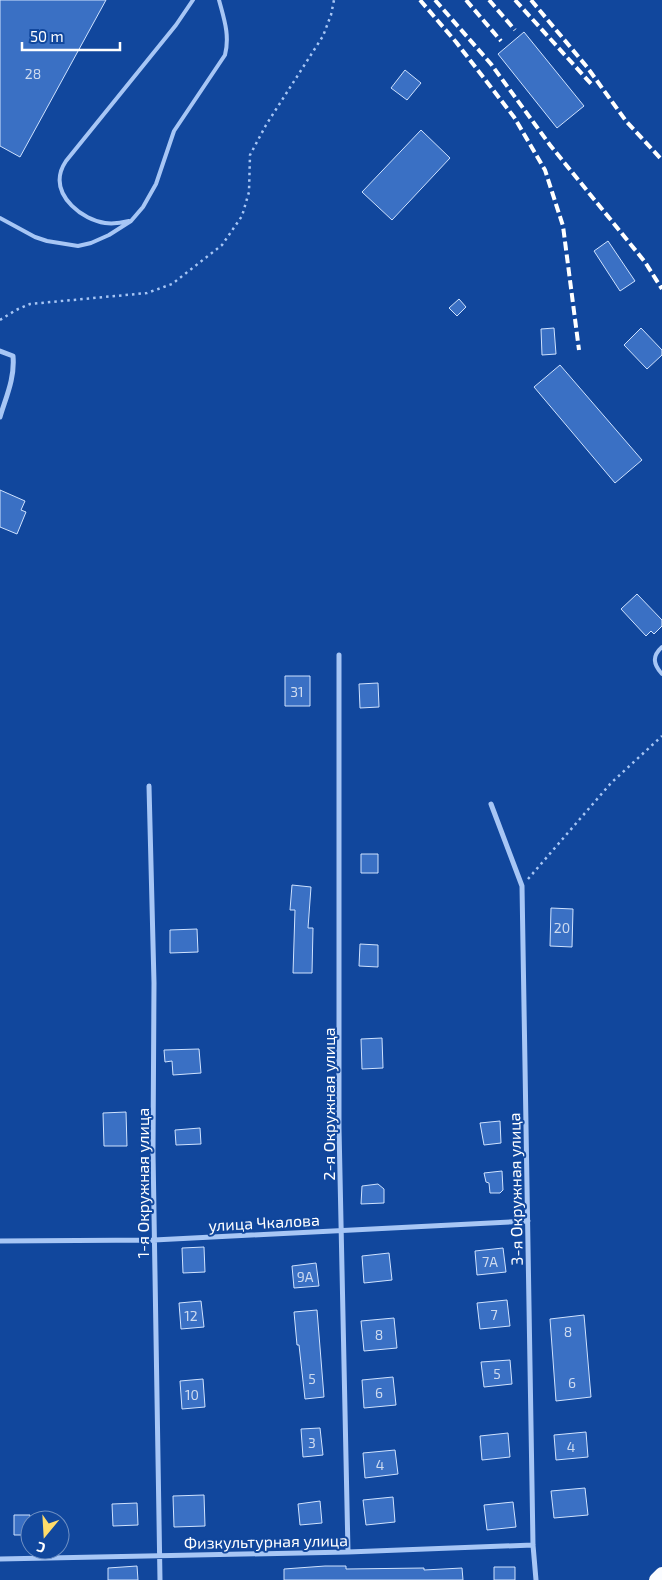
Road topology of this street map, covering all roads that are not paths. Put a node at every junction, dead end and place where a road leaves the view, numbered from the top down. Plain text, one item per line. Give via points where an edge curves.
1 (193, 0) edge
2 (219, 0) edge
3 (0, 218) edge
4 (131, 221) junction
5 (0, 351) edge
6 (0, 417) edge
7 (662, 647) edge
8 (339, 655) dead end
9 (662, 674) edge
10 (149, 786) dead end
11 (491, 804) dead end
12 (528, 1221) junction
13 (342, 1231) junction
14 (154, 1240) junction
15 (0, 1241) edge
16 (533, 1545) junction
17 (348, 1552) junction
18 (160, 1556) junction
19 (0, 1559) edge
20 (662, 1574) edge
21 (160, 1580) edge
22 (536, 1580) edge
23 (656, 1580) edge

1 - 4 lane via 66,161 61,172 62,190 74,208 104,223
2 - 4 lane via 227,32 225,55 174,131 156,184
3 - 4 lane via 35,237 78,246 109,235
5 - 6 street via 13,356 14,363 13,378
7 - 9 lane via 654,662
8 - 13 street, 2-я Окружная улица
10 - 14 street, 1-я Окружная улица via 154,983
11 - 12 street, 3-я Окружная улица via 522,886
12 - 13 street, улица Чкалова
12 - 16 street, 3-я Окружная улица
13 - 14 street, улица Чкалова
13 - 17 street, 2-я Окружная улица
14 - 15 street, улица Чкалова
14 - 18 street, 1-я Окружная улица
16 - 17 street, Физкультурная улица
16 - 22 street, 3-я Окружная улица
17 - 18 street, Физкультурная улица
18 - 19 street, Физкультурная улица
18 - 21 street, 1-я Окружная улица
20 - 23 highway

